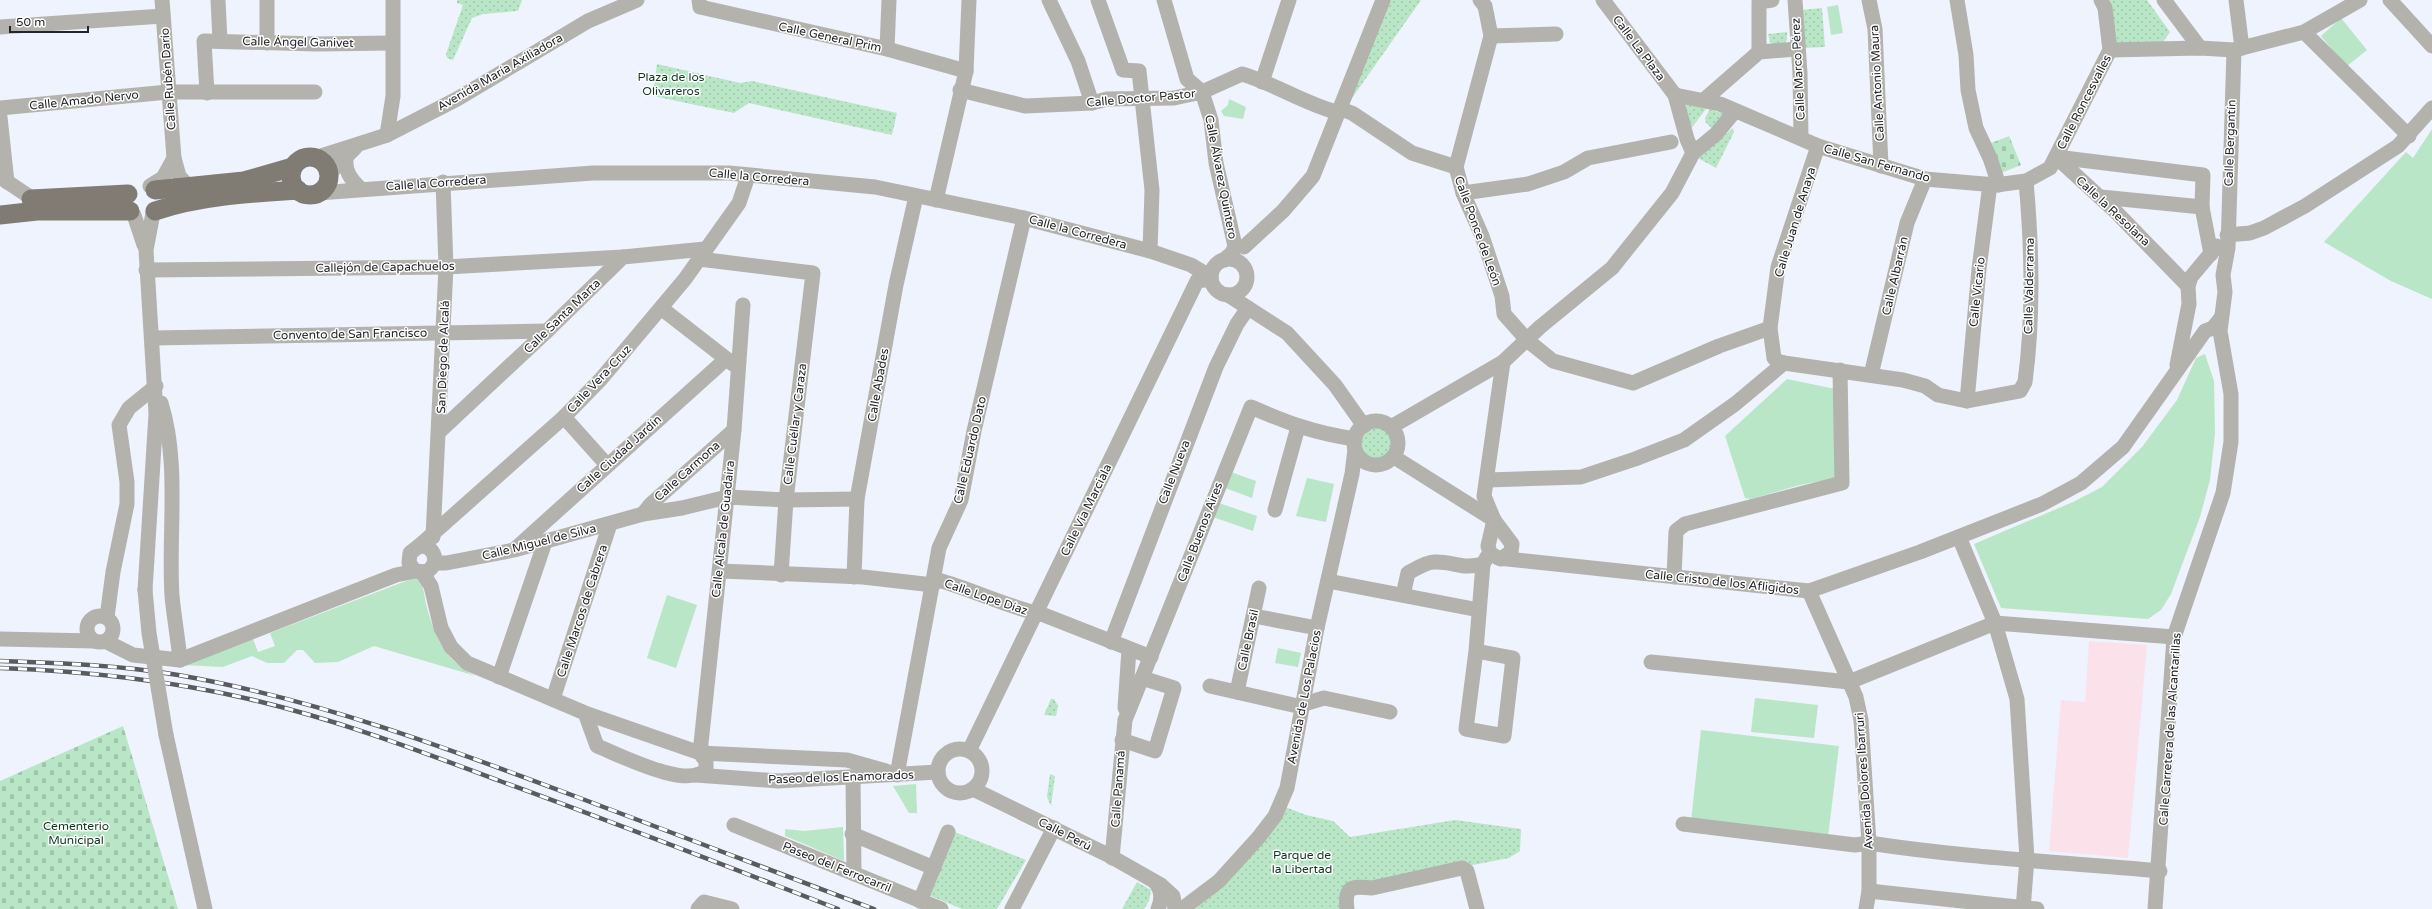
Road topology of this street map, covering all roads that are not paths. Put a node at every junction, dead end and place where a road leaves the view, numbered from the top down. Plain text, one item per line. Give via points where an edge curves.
1 (162, 0) edge
2 (218, 0) edge
3 (267, 0) edge
4 (393, 0) edge
5 (637, 0) edge
6 (699, 0) edge
7 (889, 0) edge
8 (969, 0) edge
9 (1049, 0) edge
10 (1098, 0) edge
11 (1164, 0) edge
12 (1289, 0) edge
13 (1383, 0) edge
14 (1480, 0) edge
15 (1603, 0) edge
16 (1795, 0) edge
17 (1869, 0) edge
18 (1957, 0) edge
19 (2101, 0) edge
20 (2164, 0) edge
21 (2236, 0) edge
22 (2360, 0) edge
23 (2390, 0) edge
24 (1765, 1) edge
25 (163, 16) junction
26 (0, 27) edge
27 (2304, 32) junction
28 (1556, 34) dead end
29 (1491, 36) junction
30 (220, 42) junction
31 (267, 42) junction
32 (392, 43) junction
33 (2432, 46) edge
34 (2200, 48) junction
35 (887, 49) junction
36 (1797, 49) junction
37 (2238, 49) junction
38 (2110, 50) junction
39 (1759, 52) junction
40 (966, 71) junction
41 (1262, 82) junction
42 (960, 90) junction
43 (168, 92) junction
44 (315, 92) dead end
45 (1202, 92) junction
46 (206, 93) junction
47 (1675, 95) junction
48 (393, 96) junction
49 (1140, 98) junction
50 (1704, 100) junction
51 (1092, 103) junction
52 (0, 108) edge
53 (2432, 108) edge
54 (1735, 111) junction
55 (1336, 112) junction
56 (0, 117) edge
57 (408, 123) junction
58 (387, 135) junction
59 (2409, 136) junction
60 (1802, 138) junction
61 (1680, 140) junction
62 (362, 144) junction
63 (1818, 146) junction
64 (1693, 153) junction
65 (347, 154) junction
66 (2056, 157) junction
67 (174, 158) junction
68 (315, 158) junction
69 (1881, 166) junction
70 (293, 167) junction
71 (1456, 167) junction
72 (329, 174) junction
73 (738, 175) junction
74 (1925, 179) junction
75 (4, 180) edge
76 (2026, 180) junction
77 (443, 182) junction
78 (1995, 184) junction
79 (189, 187) junction
80 (153, 188) junction
81 (361, 189) junction
82 (298, 190) junction
83 (1463, 192) junction
84 (318, 193) junction
85 (916, 196) junction
86 (2100, 197) junction
87 (33, 199) junction
88 (936, 200) junction
89 (0, 202) edge
90 (130, 207) junction
91 (2202, 207) junction
92 (154, 212) junction
93 (0, 215) edge
94 (1024, 218) junction
95 (2227, 235) junction
96 (1240, 247) junction
97 (146, 250) junction
98 (1150, 252) junction
99 (702, 254) junction
100 (623, 257) junction
101 (1222, 261) junction
102 (1240, 263) junction
103 (2203, 263) junction
104 (1191, 265) junction
105 (2169, 265) junction
106 (446, 267) junction
107 (146, 270) junction
108 (2223, 275) junction
109 (1211, 278) junction
110 (2188, 286) junction
111 (1244, 287) junction
112 (1228, 295) junction
113 (2189, 304) junction
114 (743, 305) dead end
115 (661, 308) junction
116 (1248, 308) junction
117 (2221, 318) junction
118 (1770, 328) junction
119 (2207, 330) junction
120 (547, 331) junction
121 (443, 333) junction
122 (152, 338) junction
123 (1527, 340) junction
124 (2197, 343) junction
125 (2214, 344) junction
126 (1503, 362) junction
127 (731, 363) junction
128 (1784, 363) junction
129 (2226, 364) junction
130 (1840, 370) junction
131 (2176, 370) junction
132 (1871, 375) junction
133 (156, 386) junction
134 (1967, 401) junction
135 (564, 417) junction
136 (1364, 426) junction
137 (1298, 427) junction
138 (1391, 427) junction
139 (440, 430) junction
140 (734, 430) junction
141 (1355, 444) junction
142 (1394, 457) junction
143 (1363, 462) junction
144 (607, 465) junction
145 (1352, 474) junction
146 (1487, 480) junction
147 (727, 497) junction
148 (857, 499) junction
149 (786, 500) junction
150 (1275, 510) dead end
151 (642, 514) junction
152 (1494, 520) junction
153 (610, 524) junction
154 (434, 532) junction
155 (1507, 537) junction
156 (1959, 537) junction
157 (545, 542) junction
158 (514, 550) junction
159 (1491, 554) junction
160 (424, 560) junction
161 (720, 571) junction
162 (780, 575) junction
163 (854, 577) junction
164 (1674, 577) junction
165 (1328, 581) junction
166 (933, 585) junction
167 (1259, 588) dead end
168 (1809, 591) junction
169 (1403, 595) junction
170 (1479, 610) junction
171 (1035, 613) junction
172 (1254, 616) junction
173 (101, 621) junction
174 (1995, 623) junction
175 (1317, 628) junction
176 (2174, 637) junction
177 (0, 639) edge
178 (53, 639) junction
179 (100, 641) junction
180 (1111, 642) junction
181 (1129, 649) junction
182 (1476, 651) junction
183 (133, 655) junction
184 (1151, 657) junction
185 (180, 660) junction
186 (1651, 662) dead end
187 (499, 677) junction
188 (1142, 678) junction
189 (1849, 682) junction
190 (1210, 686) dead end
191 (1237, 692) junction
192 (553, 699) junction
193 (1303, 705) junction
194 (1390, 712) dead end
195 (585, 713) junction
196 (1124, 720) junction
197 (609, 722) junction
198 (592, 733) junction
199 (1122, 740) junction
200 (969, 751) junction
201 (700, 753) junction
202 (938, 771) junction
203 (897, 774) junction
204 (694, 775) junction
205 (852, 777) junction
206 (973, 789) junction
207 (1683, 824) dead end
208 (734, 825) dead end
209 (1054, 828) junction
210 (948, 832) dead end
211 (852, 834) junction
212 (1869, 843) junction
213 (1112, 858) junction
214 (2027, 859) junction
215 (934, 868) junction
216 (2160, 871) junction
217 (854, 874) junction
218 (1155, 882) junction
219 (1869, 891) junction
220 (920, 901) junction
221 (1174, 902) edge
222 (1189, 906) edge
223 (205, 909) edge
224 (698, 909) edge
225 (732, 909) edge
226 (941, 909) edge
227 (1012, 909) edge
228 (1158, 909) edge
229 (1347, 909) edge
230 (1477, 909) edge
231 (1866, 909) edge
232 (2028, 909) edge
233 (2155, 909) edge

1 - 25 street, Calle Rubén Darío
2 - 30 street
3 - 31 street
4 - 32 street
5 - 57 street, Avenida María Axiliadora via 588,21 457,99
6 - 35 street, Calle General Prim via 700,7
7 - 35 street
8 - 40 street
9 - 51 street via 1078,61
10 - 49 street via 1122,70 1139,71
11 - 45 street via 1187,79
12 - 41 street
13 - 55 street
14 - 29 street, Calle Ponce de León via 1485,6
15 - 47 street, Calle La Plaza
16 - 36 street, Calle Marco Pérez
17 - 69 street, Calle Antonio Maura via 1875,29
18 - 78 street via 1966,55 1968,90 1976,128 1990,158
19 - 38 street, Calle Roncesvalles via 2105,8
20 - 34 street
21 - 37 street, Calle Bergantín
22 - 27 street
23 - 33 street
24 - 39 street
25 - 26 street
25 - 43 street, Calle Rubén Darío
27 - 37 street
27 - 59 street
28 - 29 street
29 - 71 street, Calle Ponce de León
30 - 31 street, Calle Ángel Ganivet
30 - 46 street, Calle Ángel Ganivet via 204,41
31 - 32 street, Calle Ángel Ganivet
32 - 48 street
34 - 37 street
34 - 38 street
35 - 40 street, Calle General Prim
36 - 39 street
36 - 60 street, Calle Marco Pérez
37 - 95 street, Calle Bergantín
38 - 66 street, Calle Roncesvalles
39 - 50 street
40 - 42 street
41 - 45 street, Calle Doctor Pastor via 1242,74
41 - 55 street, Calle Doctor Pastor via 1293,97
42 - 51 street, Calle Doctor Pastor via 1025,106
42 - 88 street
43 - 46 street, Calle Amado Nervo
43 - 52 street, Calle Amado Nervo
43 - 67 street, Calle Rubén Darío
44 - 46 street, Calle Amado Nervo
45 - 49 street, Calle Doctor Pastor via 1174,98
45 - 96 street, Calle Álvarez Quintero via 1211,120 1216,163
47 - 50 street, Calle San Fernando
47 - 61 street
48 - 57 street
48 - 58 street
49 - 51 street, Calle Doctor Pastor via 1107,99
49 - 98 street via 1146,120 1152,190
50 - 54 street, Calle San Fernando
53 - 59 street
54 - 60 street, Calle San Fernando
54 - 64 street via 1716,134
55 - 71 street, Calle Doctor Pastor via 1343,110 1352,113 1412,153
55 - 96 street via 1313,176 1283,211
56 - 75 street
57 - 58 street, Avenida María Axiliadora
58 - 62 street, Avenida María Axiliadora
59 - 95 street via 2398,146 2305,206 2264,228 2250,233
60 - 63 street, Calle San Fernando
61 - 64 street
61 - 83 street via 1588,158 1564,172 1528,184
62 - 65 street
62 - 68 street
63 - 69 street, Calle San Fernando
63 - 118 street, Calle Juan de Anaya via 1778,267
64 - 123 street via 1672,193 1612,268
65 - 72 street
65 - 81 street via 346,169 352,181
66 - 76 street, Calle Roncesvalles via 2050,168
66 - 86 street, Calle la Resolana
66 - 91 street via 2203,175
67 - 79 street, Calle Rubén Darío via 179,176
67 - 80 street via 163,178
68 - 70 main road via 302,158
68 - 72 main road via 324,164
69 - 74 street, Calle San Fernando
70 - 79 main road via 244,181
70 - 82 main road via 292,181
71 - 83 street, Calle Ponce de León
72 - 81 street
72 - 84 main road via 325,187
73 - 77 street, Calle la Corredera via 593,173
73 - 85 street, Calle la Corredera via 875,187
73 - 99 street, Calle Vera-Cruz via 739,203
74 - 78 street, Calle San Fernando
74 - 132 street, Calle Albarrán via 1907,223
75 - 87 street
76 - 78 street, Calle San Fernando
76 - 134 street, Calle Valderrama via 2031,236 2031,288 2025,382 2020,391
77 - 81 street, Calle la Corredera
77 - 106 street, San Diego de Alcalá
78 - 134 street, Calle Vicario via 1979,269
79 - 80 main road
80 - 90 main road via 138,185
80 - 92 main road via 159,200
81 - 84 street, Calle la Corredera
82 - 84 main road via 308,195
82 - 92 main road via 175,204
83 - 123 street, Calle Ponce de León via 1482,236 1502,296 1504,314
85 - 88 street, Calle la Corredera
85 - 148 street, Calle Abades via 896,285
86 - 91 street
86 - 105 street, Calle la Resolana
87 - 89 main road
87 - 90 main road
88 - 94 street, Calle la Corredera
90 - 92 main road via 144,217
90 - 93 main road
90 - 97 street
91 - 103 street
92 - 97 street
94 - 98 street, Calle la Corredera
94 - 166 street, Calle Eduardo Dato via 974,431 961,500 939,548
95 - 103 street
95 - 108 street, Calle Bergantín via 2228,248
96 - 101 street, Calle Álvarez Quintero
96 - 102 street
97 - 107 street
98 - 104 street, Calle la Corredera
99 - 100 street
99 - 115 street, Calle Vera-Cruz
99 - 149 street, Calle Cuéllar y Caraza via 814,273
100 - 106 street, Callejón de Capachuelos
100 - 120 street, Calle Santa Marta
101 - 102 street via 1231,259
101 - 104 street, Calle la Corredera
101 - 109 street via 1213,268
102 - 111 street via 1247,274
103 - 105 street
103 - 108 street via 2217,267
103 - 110 street
104 - 109 street, Calle la Corredera
105 - 110 street, Calle la Resolana
106 - 107 street, Callejón de Capachuelos
106 - 121 street, San Diego de Alcalá
107 - 122 street
108 - 117 street, Calle Bergantín via 2225,292
109 - 112 street via 1216,290
109 - 171 street, Calle Vía Marciala via 1197,281
110 - 113 street
111 - 112 street via 1237,293
111 - 116 street
112 - 116 street
113 - 119 street, Calle Carretera de las Alcantarillas via 2195,317
113 - 131 street
114 - 127 street, Calle Alcala de Guadaira
115 - 127 street
115 - 135 street, Calle Vera-Cruz via 601,379
116 - 136 street via 1271,321 1302,348 1335,386
116 - 180 street, Calle Nueva via 1237,324 1216,367
117 - 119 street, Calle Cristo de los Afligidos via 2213,328
117 - 129 street, Calle Carretera de las Alcantarillas via 2220,331
118 - 123 street, Calle Ponce de León via 1718,346 1634,383 1553,361
118 - 128 street, Calle Juan de Anaya via 1774,358
119 - 124 street, Calle Cristo de los Afligidos
119 - 125 street, Calle Carretera de las Alcantarillas
120 - 121 street, Convento de San Francisco
120 - 139 street, Calle Santa Marta
121 - 122 street, Convento de San Francisco
121 - 139 street, San Diego de Alcalá
122 - 133 street
123 - 126 street
124 - 125 street via 2204,339
124 - 131 street, Calle Cristo de los Afligidos
125 - 129 street, Calle Carretera de las Alcantarillas
126 - 138 street
126 - 146 street
127 - 140 street, Calle Alcala de Guadaira
127 - 144 street, Calle Ciudad Jardín
128 - 130 street
128 - 146 street via 1735,404 1684,440 1581,477
129 - 176 street, Calle Carretera de las Alcantarillas via 2231,394 2231,442 2222,493
130 - 132 street
130 - 164 street via 1842,484 1680,526 1675,535
131 - 156 street, Calle Cristo de los Afligidos via 2123,447 2081,483 2042,504
132 - 134 street via 1925,386 1938,395
133 - 173 street via 129,408 119,425 127,504
133 - 185 street via 165,416 170,452 172,596
133 - 223 street, bridge via 145,590 148,634 166,735
135 - 144 street
135 - 154 street, Calle Vera-Cruz
136 - 138 street via 1376,422
136 - 141 street
137 - 141 street
137 - 150 street
137 - 184 street, Calle Buenos Aires via 1251,407
138 - 142 street via 1398,443
139 - 154 street, San Diego de Alcalá
140 - 147 street, Calle Alcala de Guadaira
140 - 151 street, Calle Carmona
141 - 143 street
141 - 145 street, Avenida de Los Palacios
142 - 143 street via 1379,464
142 - 152 street
143 - 145 street, Avenida de Los Palacios
144 - 158 street, Calle Ciudad Jardín
145 - 165 street, Avenida de Los Palacios
146 - 152 street via 1484,496
147 - 149 street, Calle Miguel de Silva
147 - 151 street, Calle Miguel de Silva
147 - 161 street, Calle Alcala de Guadaira
148 - 149 street, Calle Miguel de Silva
148 - 163 street, Calle Abades
149 - 162 street, Calle Cuéllar y Caraza
151 - 153 street, Calle Miguel de Silva
152 - 155 street
152 - 159 street
153 - 157 street, Calle Miguel de Silva
153 - 192 street, Calle Marcos de Cabrera
154 - 160 street, San Diego de Alcalá
155 - 159 street via 1498,535
155 - 159 street via 1512,544 1511,552
156 - 168 street, Calle Cristo de los Afligidos
156 - 174 street
157 - 158 street, Calle Miguel de Silva
157 - 187 street
158 - 160 street, Calle Miguel de Silva via 446,563
159 - 164 street, Calle Cristo de los Afligidos
159 - 169 street, Calle Cristo de los Afligidos via 1469,568 1433,562 1416,568 1408,573
159 - 170 street
160 - 185 street via 394,570 389,578
160 - 187 street, San Diego de Alcalá via 441,628 451,647 467,663
161 - 162 street, Calle Lope Díaz
161 - 201 street, Calle Alcala de Guadaira
162 - 163 street, Calle Lope Díaz
163 - 166 street, Calle Lope Díaz
164 - 168 street, Calle Cristo de los Afligidos
165 - 169 street
165 - 175 street, Avenida de Los Palacios
166 - 171 street, Calle Lope Díaz via 938,580
166 - 203 street, Calle Eduardo Dato
167 - 172 street, Calle Brasil
168 - 189 street, Avenida Dolores Ibarruri
169 - 170 street
170 - 182 street
171 - 180 street, Calle Lope Díaz
171 - 200 street, Calle Vía Marciala
172 - 175 street
172 - 191 street, Calle Brasil
173 - 178 street
173 - 179 street via 112,636
173 - 179 street via 87,630
173 - 183 street
174 - 176 street
174 - 189 street
174 - 214 street via 2017,698
175 - 193 street, Avenida de Los Palacios
176 - 216 street, Calle Carretera de las Alcantarillas
177 - 178 street
178 - 179 street
179 - 183 street
180 - 181 street, Calle Lope Díaz
181 - 184 street, Calle Lope Díaz
181 - 196 street, Calle Panamá
182 - 182 street via 1466,729 1504,736 1513,658
183 - 185 street
184 - 188 street, Calle Panamá
186 - 189 street
187 - 192 street, San Diego de Alcalá
188 - 196 street, Calle Panamá
188 - 199 street via 1174,688 1155,751
189 - 212 street, Avenida Dolores Ibarruri via 1856,697 1861,720
190 - 191 street
191 - 193 street
192 - 195 street, Paseo de los Enamorados
193 - 194 street via 1324,698
193 - 222 street, Avenida de Los Palacios via 1287,788 1275,816 1232,868
195 - 197 street, Paseo de los Enamorados
195 - 198 street, Paseo de los Enamorados
196 - 199 street, Calle Panamá
197 - 198 street via 597,723
197 - 201 street, Paseo de los Enamorados
198 - 204 street, Paseo de los Enamorados via 597,746 670,775
199 - 213 street, Calle Panamá
200 - 202 street via 958,749 948,753 941,760
200 - 206 street via 977,757 982,768 981,778
201 - 203 street, Paseo de los Enamorados via 847,760
201 - 204 street, Calle Alcala de Guadaira via 706,761 706,766 703,773
202 - 203 street, Paseo de los Enamorados
202 - 206 street via 942,784 949,790 959,793
203 - 205 street, Paseo de los Enamorados
204 - 205 street, Paseo de los Enamorados via 778,781
205 - 211 street
206 - 209 street, Calle Perú
207 - 212 street via 1855,845
208 - 217 street, Paseo del Ferrocarril
209 - 213 street, Calle Perú
209 - 227 street
210 - 215 street
211 - 215 street
211 - 217 street
212 - 214 street via 1971,857
212 - 219 street, Avenida Dolores Ibarruri
213 - 218 street, Calle Perú
214 - 216 street
214 - 232 street
215 - 220 street
216 - 233 street, Calle Carretera de las Alcantarillas
217 - 220 street, Paseo del Ferrocarril
218 - 221 street, Calle Perú
218 - 228 street via 1160,893 1161,903
219 - 231 street, Avenida Dolores Ibarruri
219 - 232 street
220 - 226 street, Paseo del Ferrocarril
221 - 222 street via 1181,900
224 - 225 street via 704,902
229 - 230 street via 1346,895 1349,889 1357,886 1372,888 1462,868 1467,871

